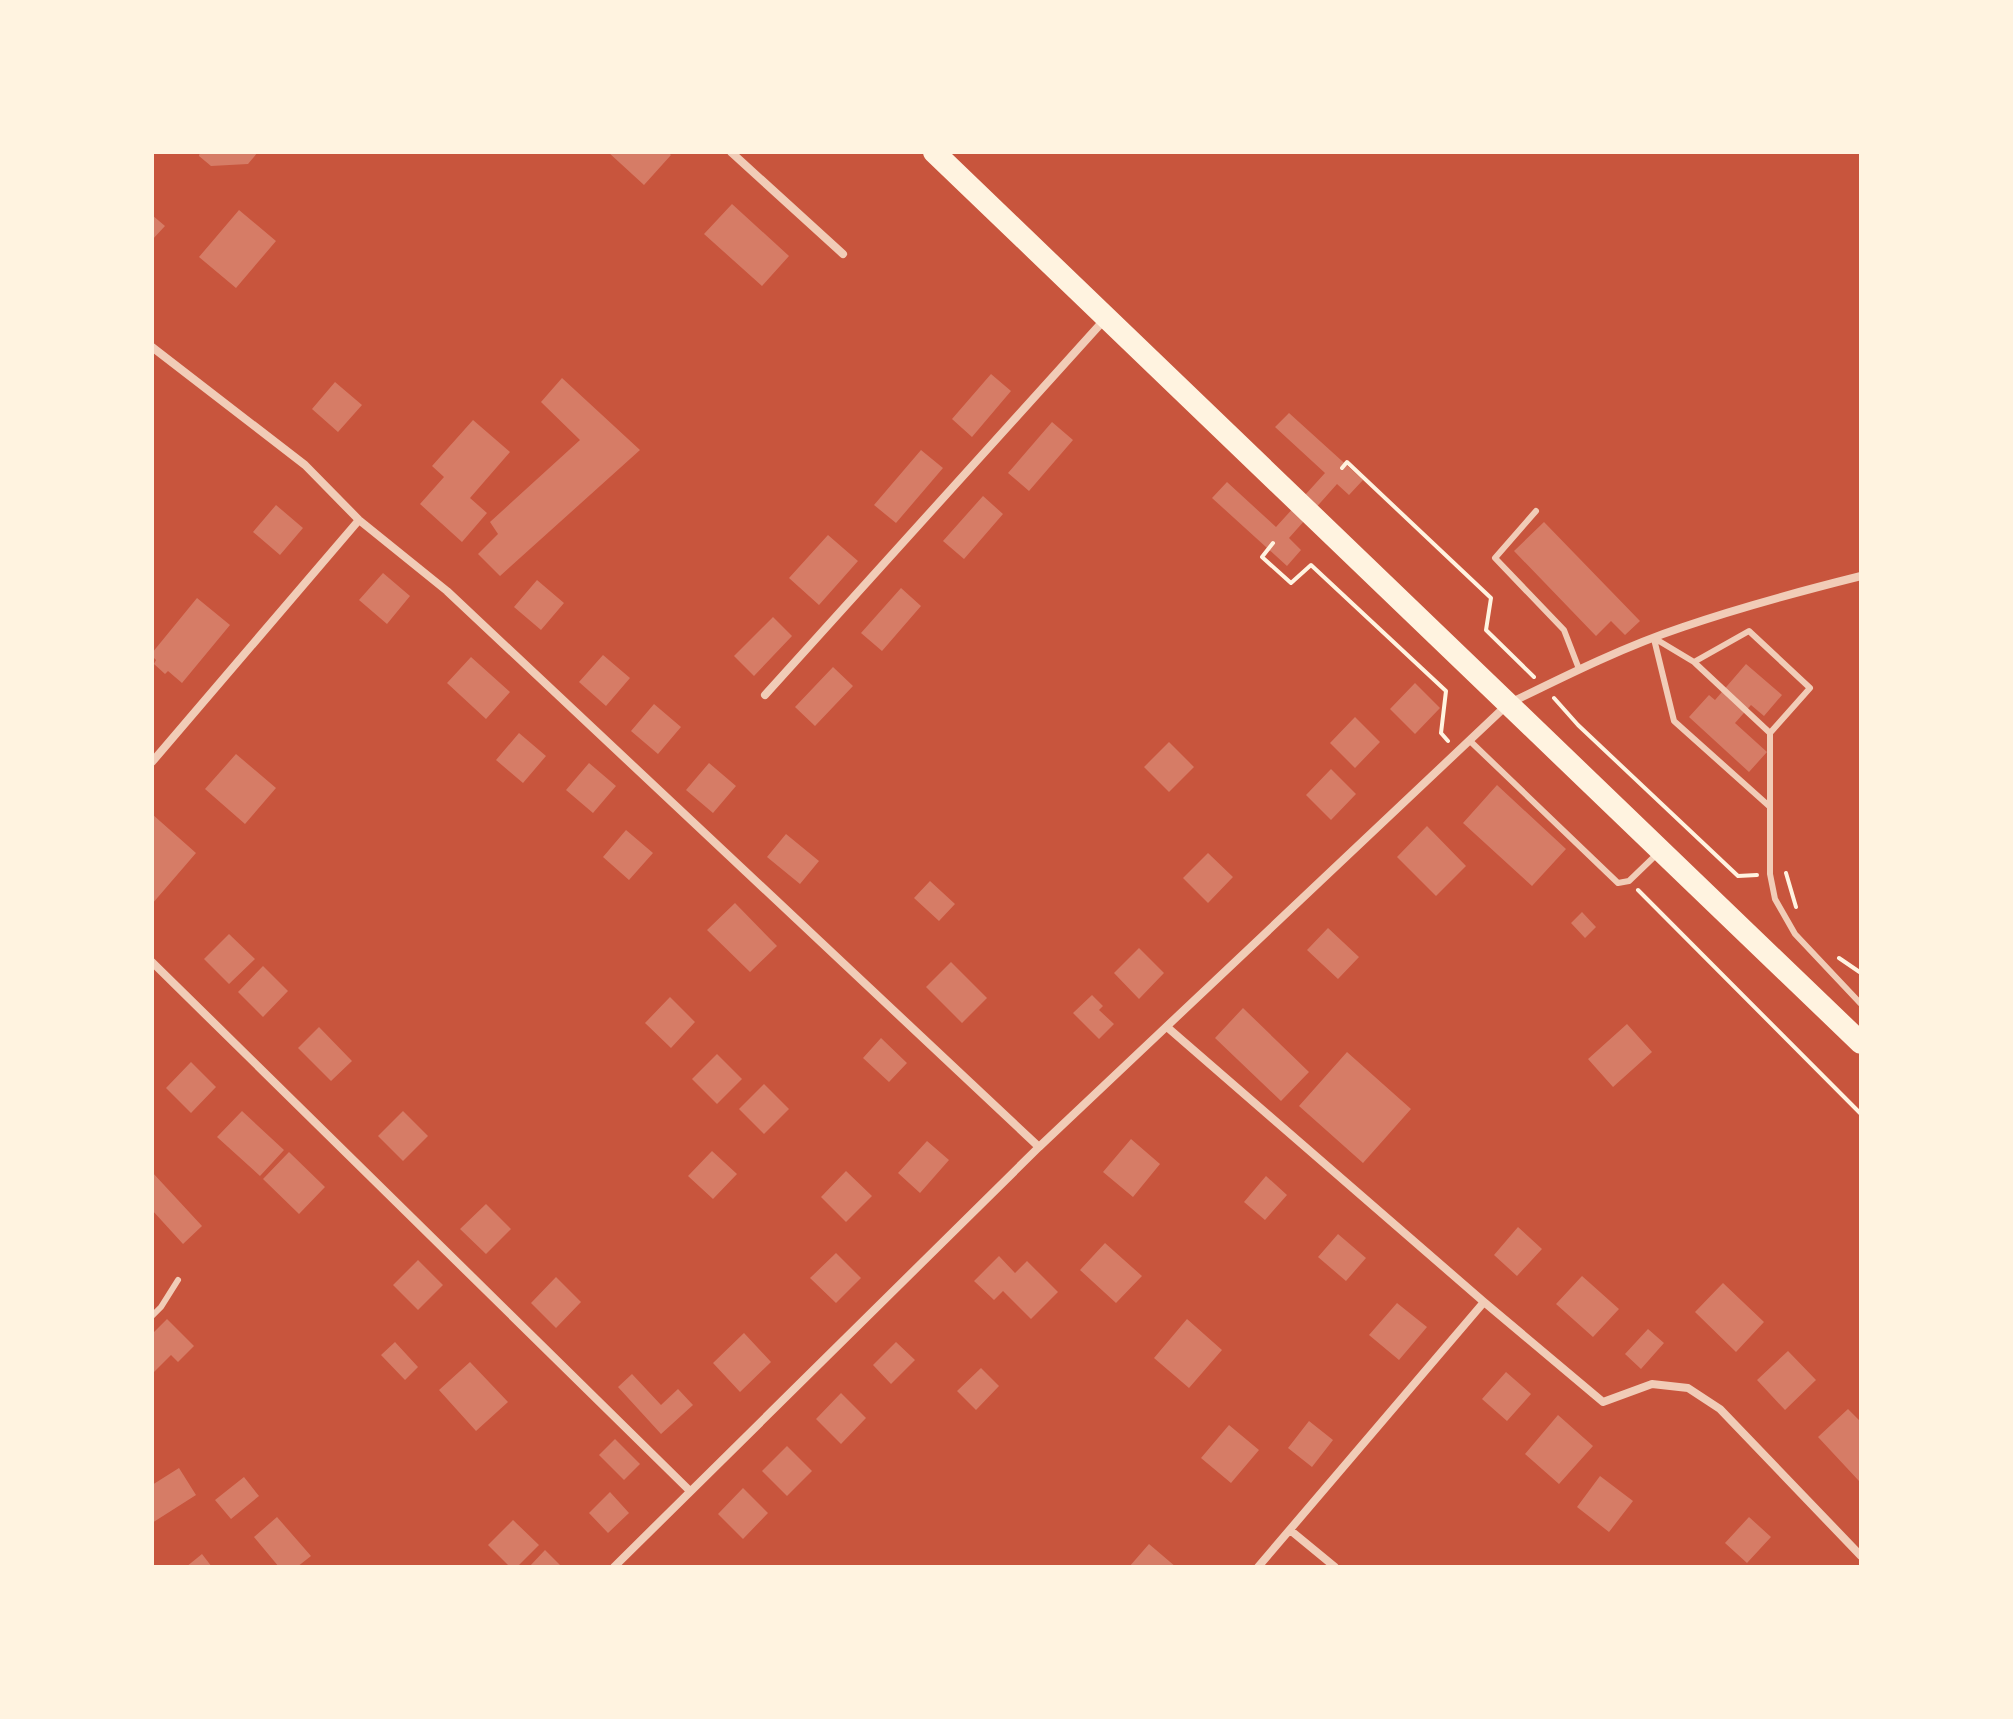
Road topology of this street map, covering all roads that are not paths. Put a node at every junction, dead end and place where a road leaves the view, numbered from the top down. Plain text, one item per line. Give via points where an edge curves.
1 (731, 152) edge
2 (934, 152) edge
3 (843, 254) dead end
4 (1106, 317) junction
5 (152, 347) edge
6 (1536, 511) dead end
7 (359, 520) junction
8 (1861, 576) edge
9 (1654, 638) junction
10 (1694, 662) junction
11 (1579, 669) junction
12 (765, 695) dead end
13 (1508, 704) junction
14 (1770, 733) junction
15 (1469, 740) junction
16 (152, 762) edge
17 (1769, 806) junction
18 (1660, 851) junction
19 (152, 962) edge
20 (1861, 1004) edge
21 (1167, 1027) junction
22 (1861, 1043) edge
23 (1039, 1147) junction
24 (178, 1280) dead end
25 (1484, 1302) junction
26 (152, 1316) edge
27 (690, 1491) junction
28 (1290, 1530) junction
29 (1861, 1556) edge
30 (614, 1567) edge
31 (1258, 1567) edge
32 (1335, 1567) edge

1 - 3 street
2 - 4 highway
4 - 12 street
4 - 13 highway
5 - 7 street via 305,465
6 - 11 lane via 1495,558 1564,630
7 - 16 street
7 - 23 street via 447,591
8 - 9 street
9 - 10 lane
9 - 11 street
9 - 17 lane via 1674,721
10 - 14 lane
10 - 14 lane via 1749,631 1760,641 1810,688
11 - 13 street
13 - 15 street
13 - 18 highway
14 - 17 lane
15 - 18 lane via 1618,883 1629,881
15 - 21 street
17 - 20 lane via 1775,899 1795,934
18 - 22 highway
19 - 27 street
21 - 23 street
21 - 25 street
23 - 27 street
24 - 26 lane
25 - 28 street
25 - 29 street via 1603,1402 1652,1384 1688,1388 1720,1409
27 - 30 street
28 - 31 street
28 - 32 street

